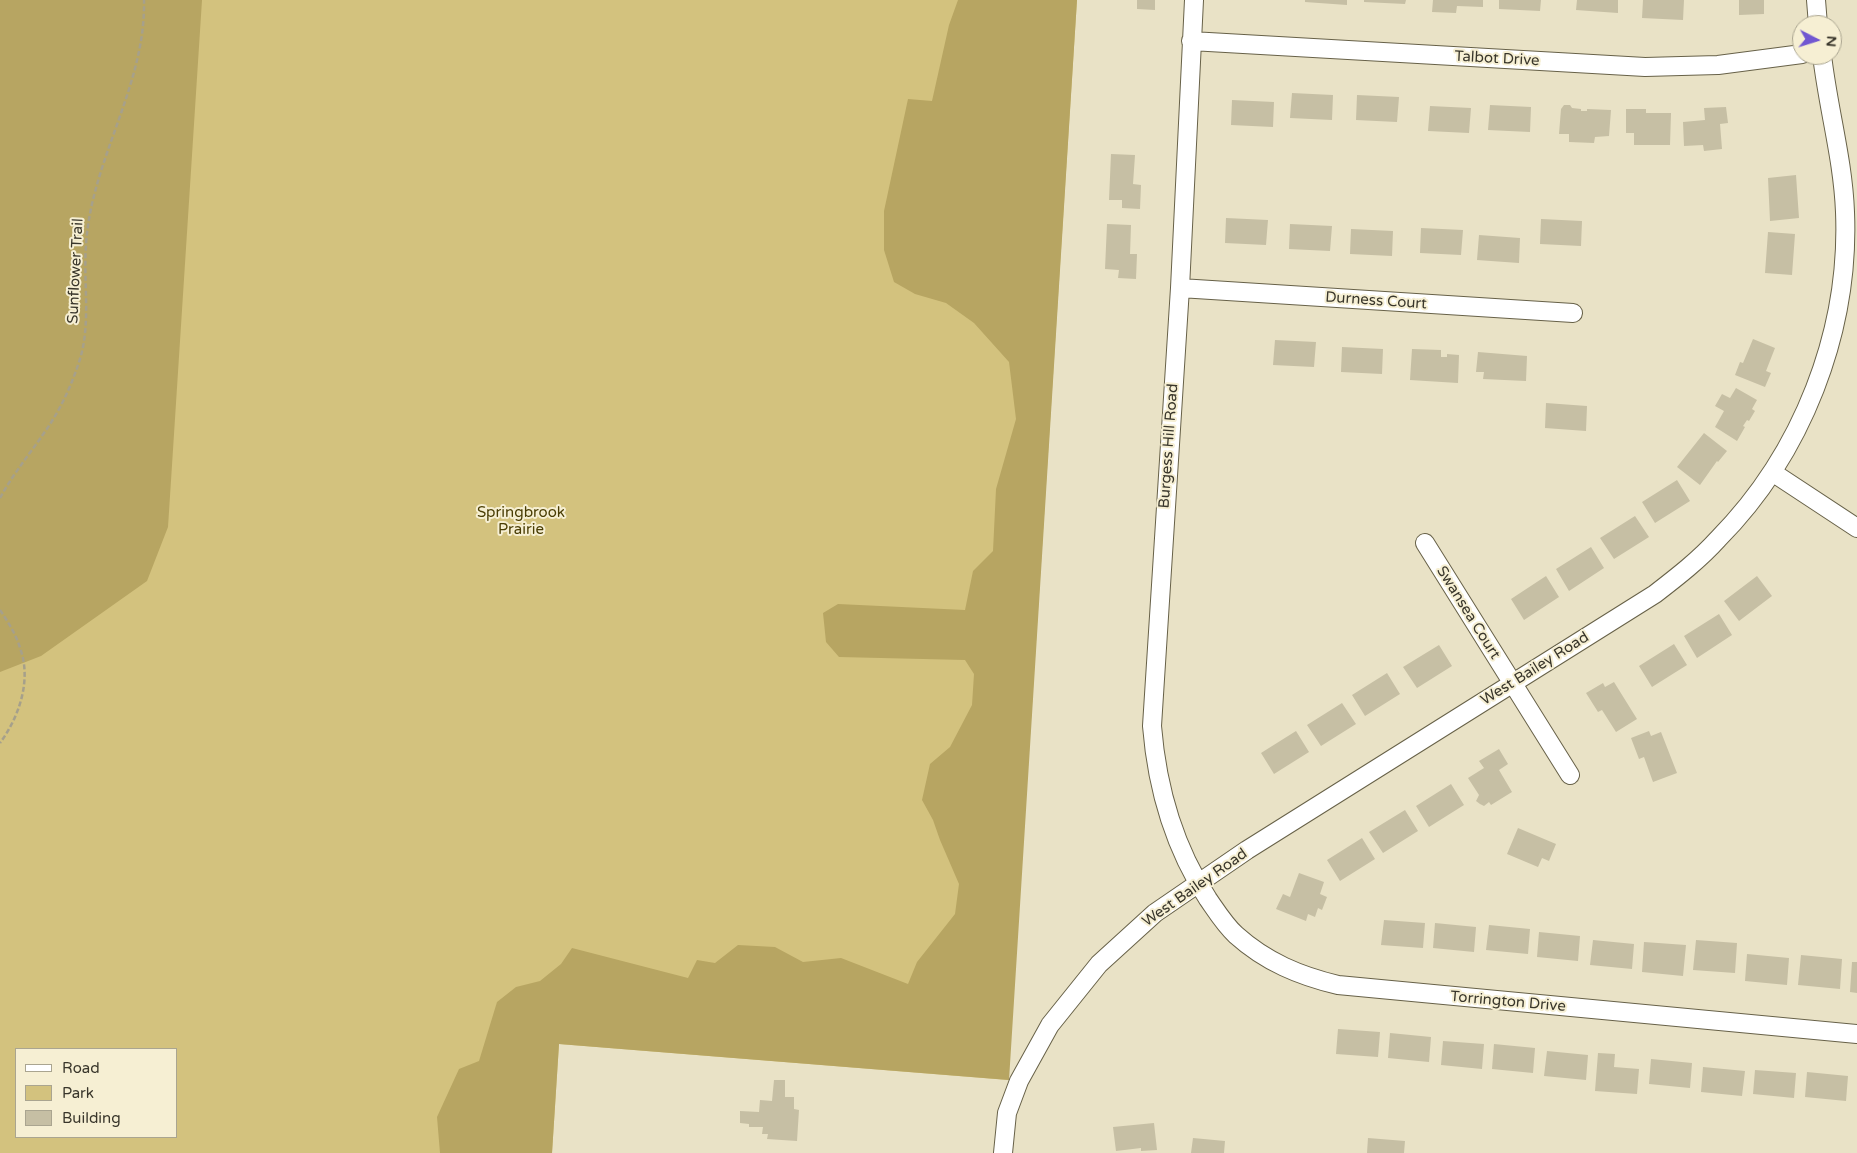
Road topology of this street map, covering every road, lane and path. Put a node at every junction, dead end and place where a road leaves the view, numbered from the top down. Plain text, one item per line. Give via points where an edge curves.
1 (144, 0) edge
2 (1194, 0) edge
3 (1816, 0) edge
4 (1817, 15) edge
5 (1191, 41) junction
6 (1792, 55) edge
7 (1824, 65) edge
8 (1851, 253) edge
9 (1180, 288) junction
10 (1573, 313) dead end
11 (1772, 472) junction
12 (0, 498) edge
13 (1857, 528) edge
14 (1425, 543) dead end
15 (0, 610) edge
16 (1512, 684) junction
17 (0, 743) edge
18 (1570, 775) dead end
19 (1198, 884) junction
20 (1857, 1034) edge
21 (1003, 1153) edge

1 - 12 path, Sunflower Trail via 144,25 136,64 90,212 86,245 85,334 79,363 52,421
2 - 5 street, Burgess Hill Road
3 - 4 street
5 - 6 street, Talbot Drive via 1644,68 1718,65
5 - 9 street, Burgess Hill Road
7 - 8 street, West Bailey Road
8 - 11 street, West Bailey Road via 1822,370 1803,417
9 - 10 street, Durness Court
9 - 19 street, Burgess Hill Road via 1152,726 1155,758 1168,813
11 - 13 street
11 - 16 street, West Bailey Road via 1720,538 1687,569 1655,594
14 - 16 street, Swansea Court
15 - 17 path via 14,633 24,666 21,702 16,718
16 - 18 street, Swansea Court
16 - 19 street, West Bailey Road
19 - 20 street, Torrington Drive via 1225,924 1264,956 1297,973 1338,985
19 - 21 street, West Bailey Road via 1155,913 1099,964 1050,1025 1019,1080 1005,1126

